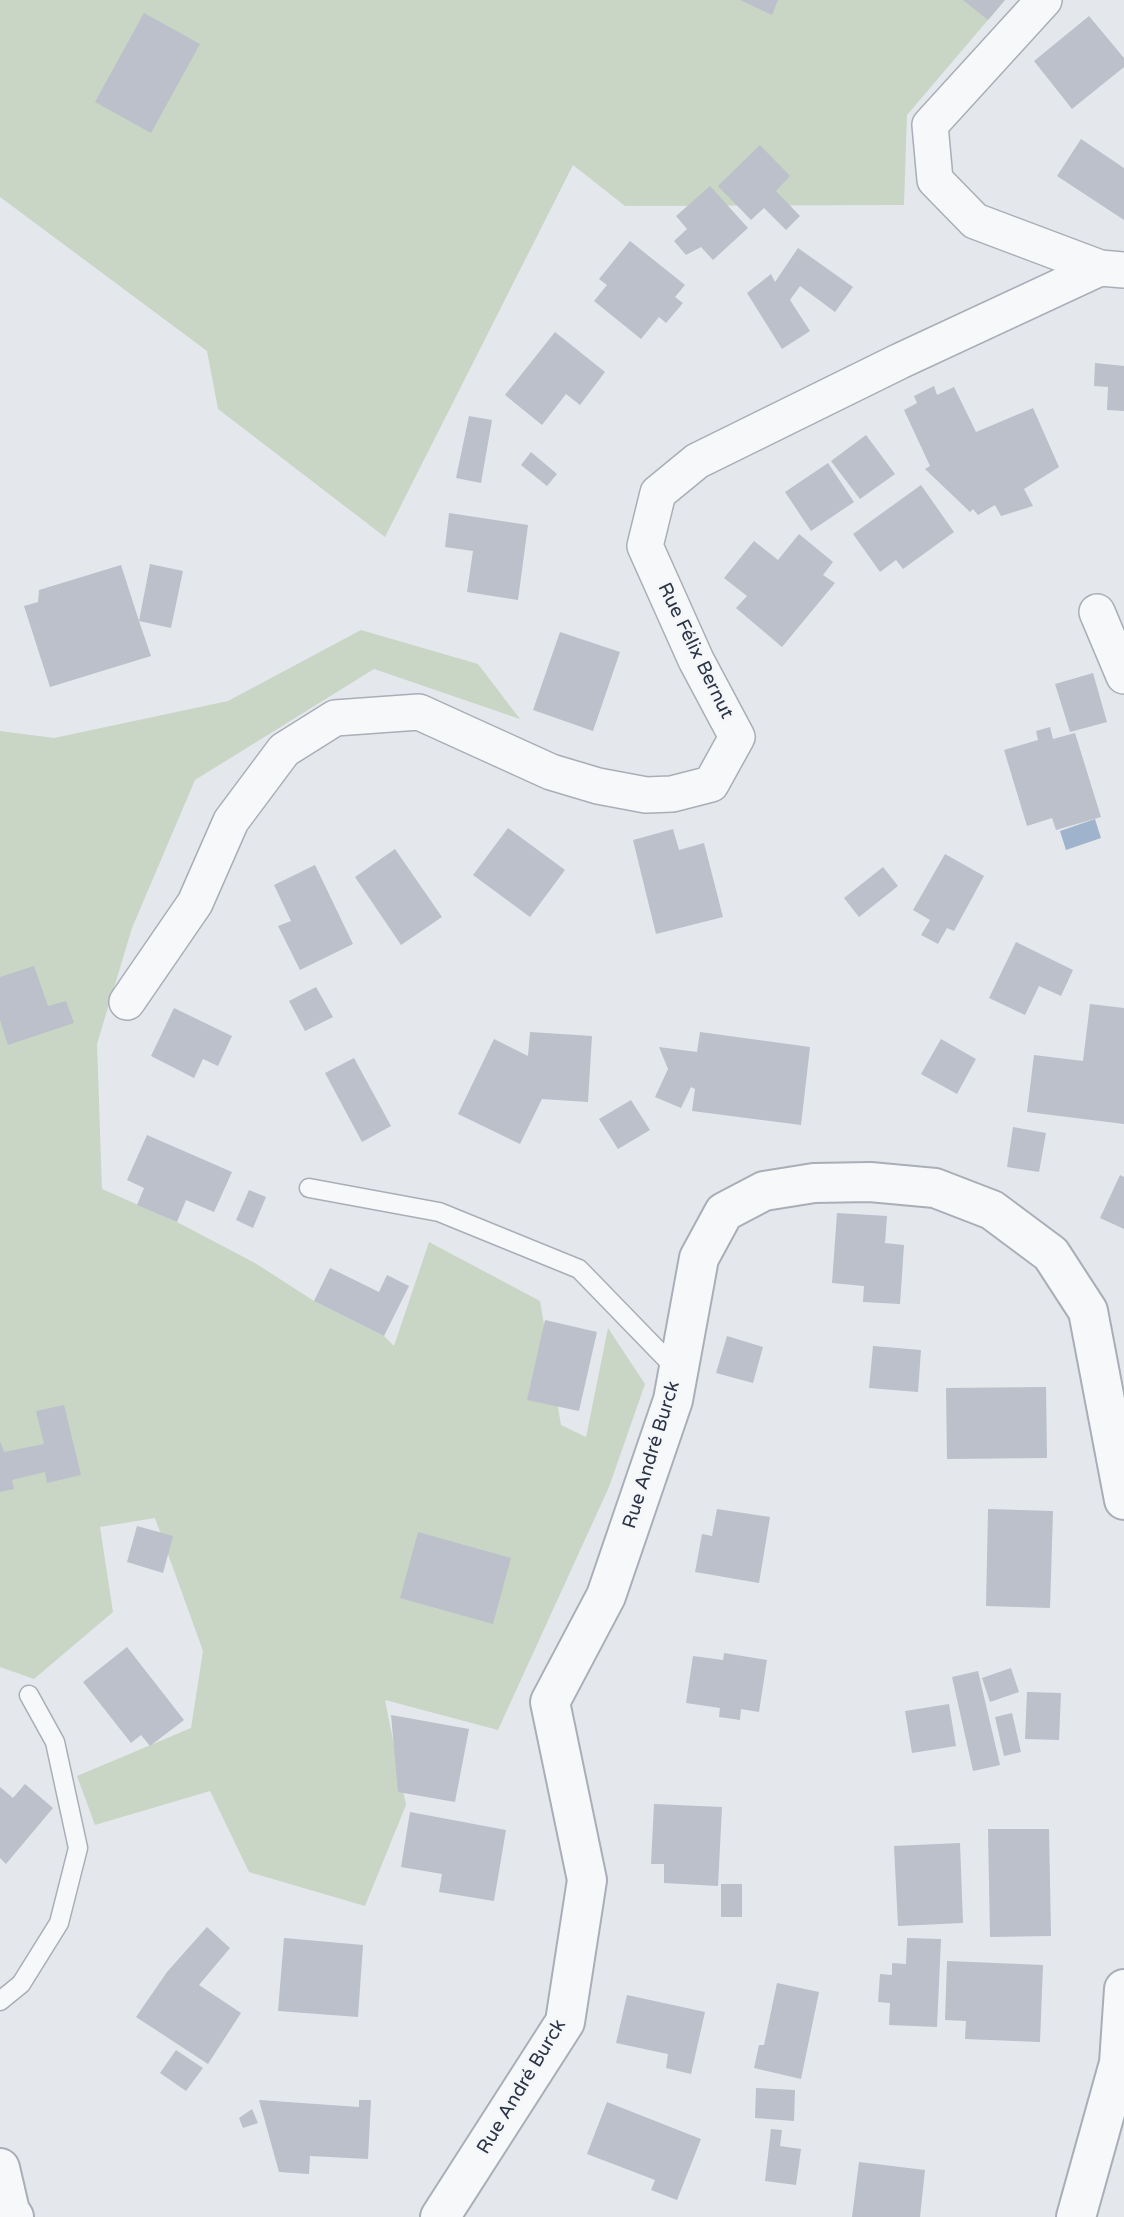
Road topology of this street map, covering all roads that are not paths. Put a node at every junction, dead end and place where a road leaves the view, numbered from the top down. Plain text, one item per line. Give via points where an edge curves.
1 (1044, 0) edge
2 (1112, 269) edge
3 (1097, 612) dead end
4 (1124, 676) edge
5 (127, 1002) dead end
6 (309, 1188) dead end
7 (678, 1371) junction
8 (1124, 1500) edge
9 (29, 1695) dead end
10 (1124, 1989) edge
11 (0, 2001) edge
12 (0, 2168) edge
13 (15, 2217) edge
14 (440, 2217) edge
15 (1076, 2217) edge

1 - 2 street via 930,125 935,180 975,221
2 - 5 street, Rue Félix Bernut via 900,361 697,461 658,493 645,546 696,660 737,737 711,784 646,796 551,772 419,712 335,718 284,750 231,821 195,903
3 - 4 street
6 - 7 lane via 439,1212 579,1269
7 - 8 street, Rue André Burck via 699,1258 724,1212 764,1191 814,1183 935,1188 992,1210 1051,1254 1088,1311
7 - 14 street, Rue André Burck via 673,1400 606,1596 551,1702 587,1880 565,2022
9 - 11 lane via 55,1742 78,1848 59,1923 21,1984
10 - 15 street via 1119,2063
12 - 13 street

